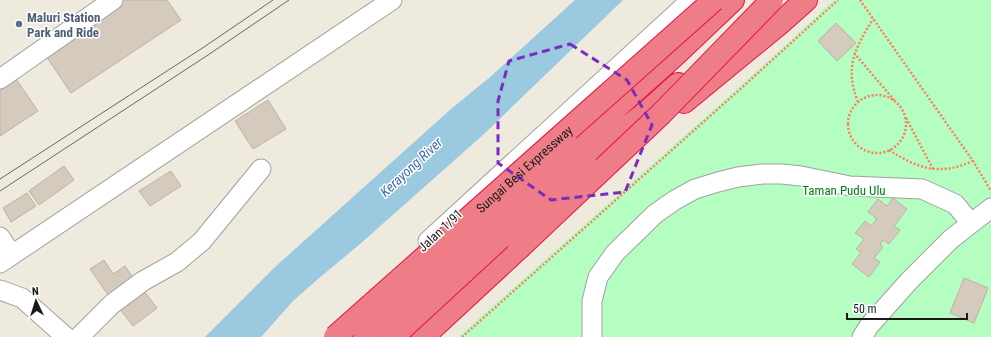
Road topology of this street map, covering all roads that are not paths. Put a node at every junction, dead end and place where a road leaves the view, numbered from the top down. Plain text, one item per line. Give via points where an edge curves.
1 (113, 0) edge
2 (392, 0) edge
3 (691, 0) edge
4 (714, 0) edge
5 (733, 0) edge
6 (772, 0) edge
7 (776, 0) edge
8 (806, 0) edge
9 (0, 79) edge
10 (578, 154) junction
11 (261, 169) dead end
12 (496, 177) junction
13 (991, 208) edge
14 (541, 218) junction
15 (971, 223) junction
16 (0, 237) edge
17 (6, 259) edge
18 (0, 290) edge
19 (353, 317) junction
20 (66, 337) edge
21 (79, 337) edge
22 (336, 337) edge
23 (365, 337) edge
24 (394, 337) edge
25 (412, 337) edge
26 (423, 337) edge
27 (592, 337) edge
28 (862, 337) edge

1 - 9 street
2 - 17 street
3 - 12 street, Jalan 1/91
4 - 22 highway, Sungai Besi Expressway, bridge
5 - 10 highway
6 - 26 highway, bridge via 661,114
7 - 10 highway via 648,111
8 - 14 highway
10 - 23 highway, bridge
10 - 24 highway, bridge
11 - 21 street via 202,242 177,262 143,281 112,304
12 - 14 street via 488,207 501,227 514,232
12 - 19 street, Jalan 1/91 via 418,249
13 - 15 street
14 - 25 street
15 - 27 street via 955,204 922,189 850,186 782,174 738,177 718,182 675,200 655,214 615,253 598,277 592,301
15 - 28 street via 909,281
16 - 17 street
18 - 20 street via 22,298
19 - 22 street, Jalan 1/91
19 - 24 street via 369,318 382,324

